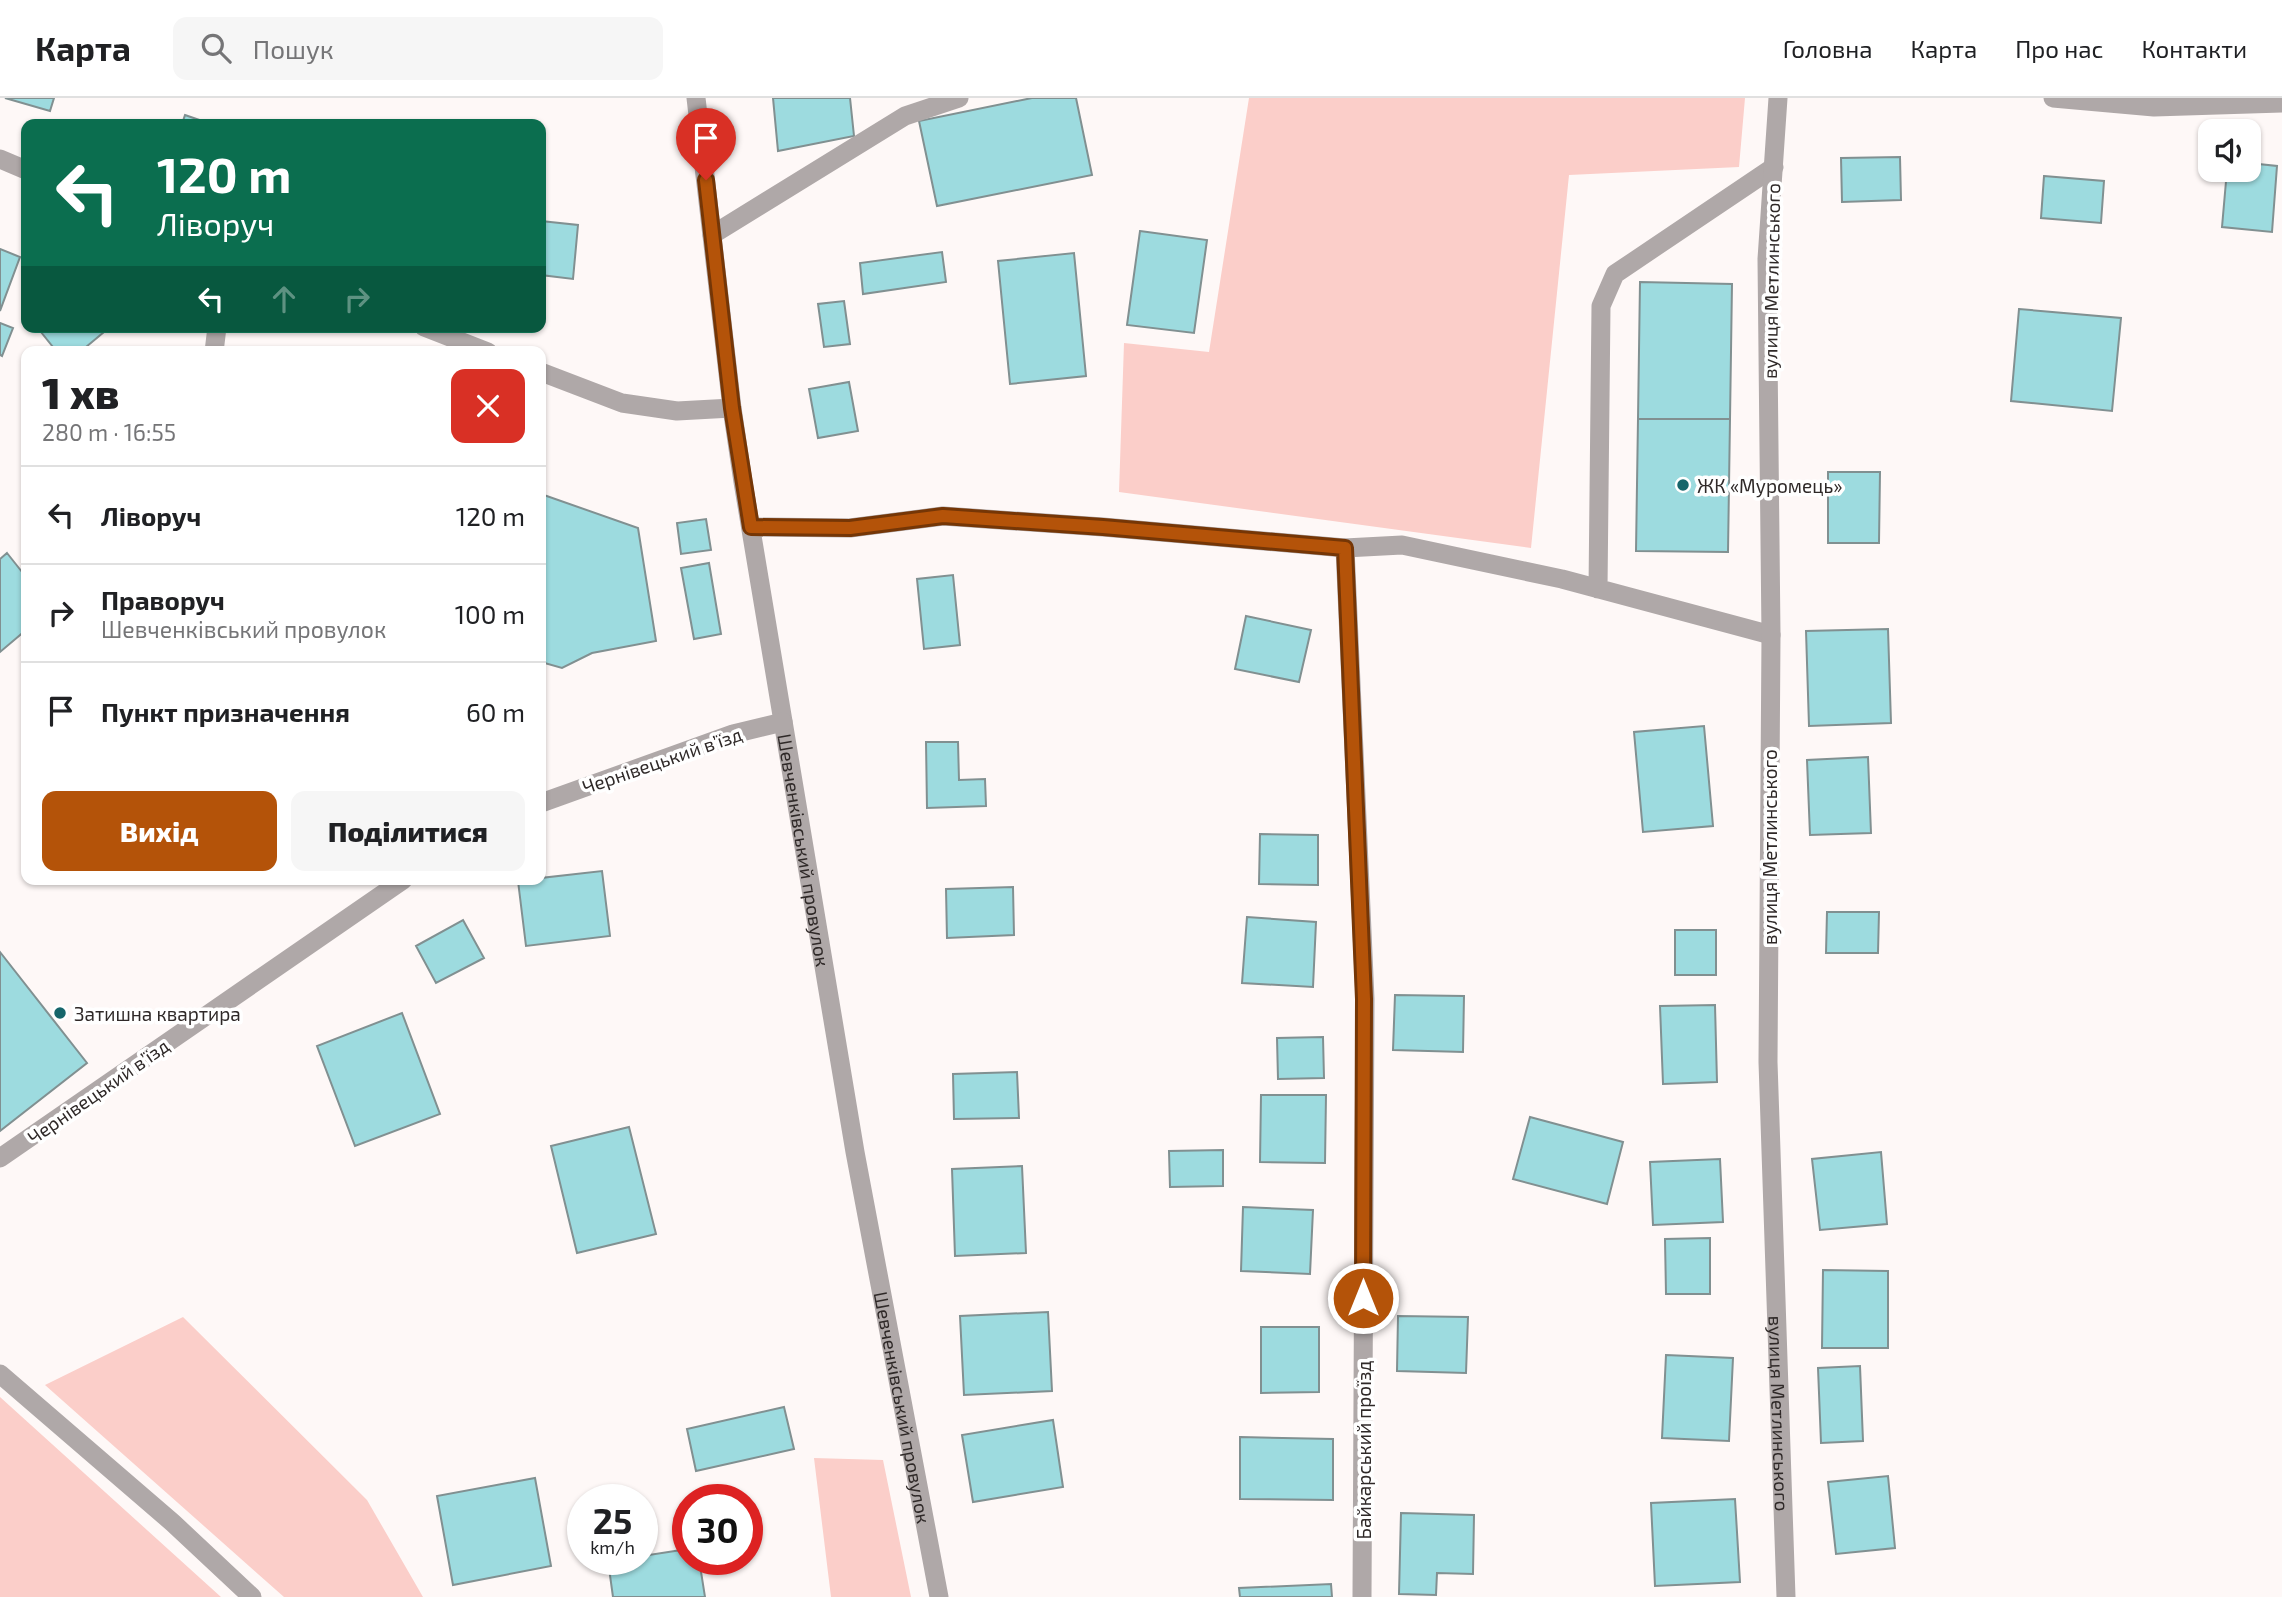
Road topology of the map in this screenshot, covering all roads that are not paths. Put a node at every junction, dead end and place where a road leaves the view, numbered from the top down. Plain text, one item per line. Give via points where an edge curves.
1 (696, 98) edge
2 (959, 98) edge
3 (1778, 98) edge
4 (2053, 98) edge
5 (2155, 103) edge
6 (2282, 103) edge
7 (0, 159) edge
8 (1773, 167) junction
9 (21, 168) edge
10 (712, 235) junction
11 (439, 333) edge
12 (473, 346) edge
13 (546, 374) edge
14 (732, 408) junction
15 (751, 527) junction
16 (1345, 548) junction
17 (1598, 589) junction
18 (1771, 635) junction
19 (783, 722) junction
20 (546, 801) edge
21 (396, 885) edge
22 (0, 1158) edge
23 (0, 1374) edge
24 (253, 1597) edge
25 (939, 1597) edge
26 (1362, 1597) edge
27 (1786, 1597) edge

1 - 10 street, Шевченківський провулок
2 - 10 street via 905,116
3 - 8 street, вулиця Метлинського
4 - 5 street
5 - 6 street
7 - 9 street
8 - 17 street via 1615,274 1601,306
8 - 18 street, вулиця Метлинського via 1767,259
10 - 14 street, Шевченківський провулок
11 - 12 street
13 - 14 street via 622,404 677,411
14 - 15 street, Шевченківський провулок
15 - 16 street via 850,528 943,516
15 - 19 street, Шевченківський провулок
16 - 17 street via 1402,545
16 - 26 street, Байкарський проїзд via 1364,999
17 - 18 street
18 - 27 street, вулиця Метлинського via 1768,1062
19 - 20 street, Чернівецький вʼїзд via 733,734
19 - 25 street, Шевченківський провулок via 855,1152
21 - 22 street, Чернівецький вʼїзд
23 - 24 street

